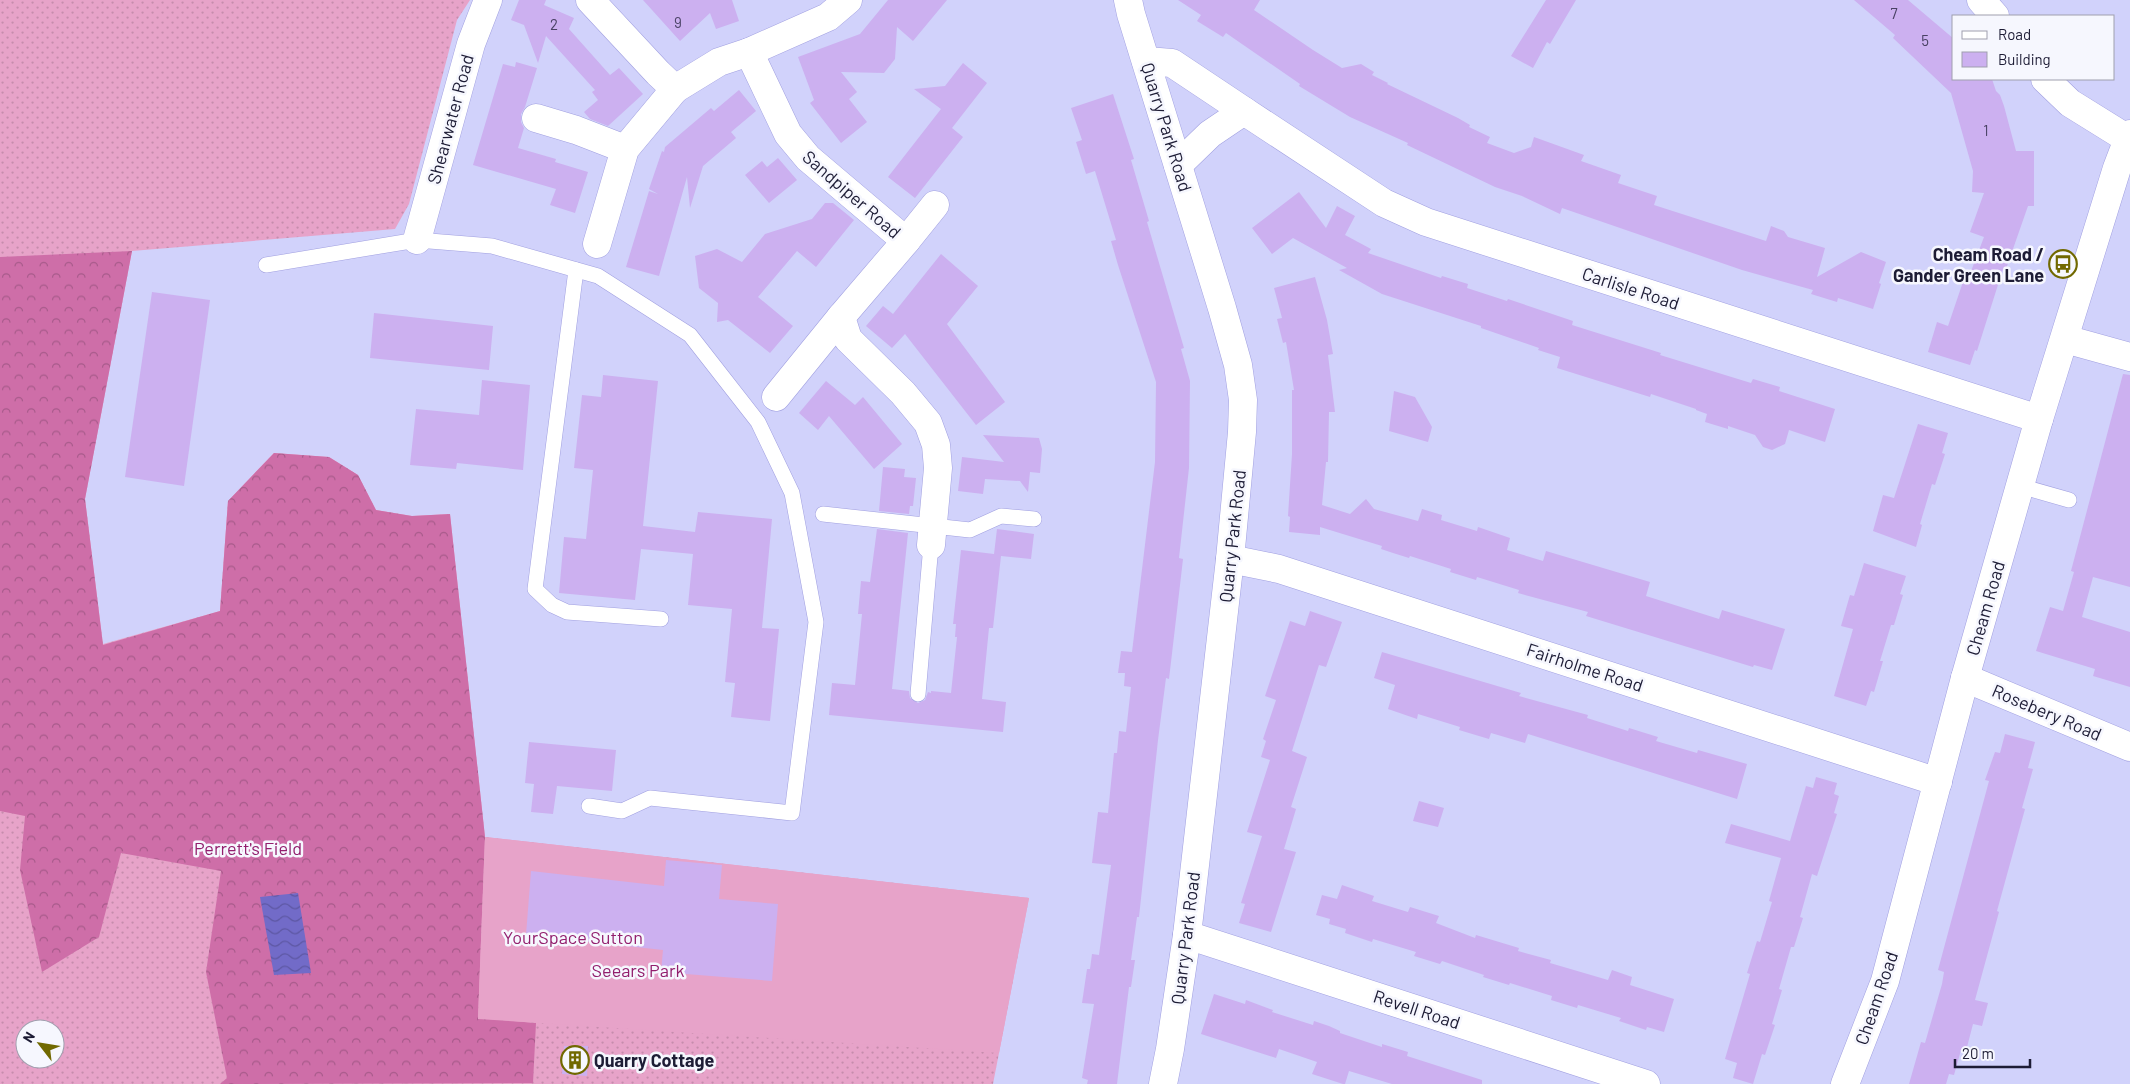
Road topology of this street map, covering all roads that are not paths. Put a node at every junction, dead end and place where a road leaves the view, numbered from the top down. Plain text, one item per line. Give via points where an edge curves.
1 (488, 0) edge
2 (590, 0) edge
3 (848, 0) edge
4 (1128, 0) edge
5 (1981, 0) edge
6 (1994, 15) edge
7 (749, 52) junction
8 (1146, 61) junction
9 (2046, 80) edge
10 (675, 89) junction
11 (1244, 111) junction
12 (536, 118) dead end
13 (2129, 138) edge
14 (625, 148) junction
15 (1178, 165) junction
16 (935, 205) dead end
17 (417, 240) junction
18 (906, 241) junction
19 (597, 244) dead end
20 (266, 265) dead end
21 (576, 270) junction
22 (841, 317) junction
23 (2065, 339) junction
24 (2130, 357) edge
25 (776, 397) dead end
26 (2039, 419) junction
27 (2020, 486) junction
28 (2069, 500) dead end
29 (823, 514) dead end
30 (1034, 519) dead end
31 (933, 535) junction
32 (1230, 559) junction
33 (661, 619) dead end
34 (1965, 678) junction
35 (918, 694) dead end
36 (2129, 743) edge
37 (1938, 782) junction
38 (589, 806) dead end
39 (1187, 935) junction
40 (1163, 1084) edge
41 (1646, 1084) edge
42 (1845, 1084) edge

1 - 17 main road, Shearwater Road via 471,44
2 - 10 main road
3 - 7 main road via 828,17
4 - 8 main road, Quarry Park Road
5 - 6 main road
7 - 10 main road via 719,62
7 - 18 main road, Sandpiper Road via 788,134 808,158
8 - 11 main road, Carlisle Road via 1172,63
8 - 15 main road, Quarry Park Road
9 - 13 main road via 2070,102
10 - 14 main road
11 - 15 main road via 1210,134
11 - 26 main road, Carlisle Road via 1384,203 1426,222
12 - 14 main road
13 - 23 main road, Cheam Road via 2116,168
14 - 19 main road
15 - 32 main road, Quarry Park Road via 1238,365 1243,400
16 - 18 main road
17 - 20 lane
17 - 21 lane via 492,246
18 - 22 main road, Sandpiper Road
21 - 33 lane via 535,589 552,605 567,612
21 - 38 lane via 598,276 690,336 758,422 792,494 816,622 792,813 650,798 622,811
22 - 25 main road, Sandpiper Road
22 - 31 main road via 848,339 903,393 928,423 936,445 938,468
23 - 24 main road
23 - 26 main road, Cheam Road
26 - 27 main road, Cheam Road
27 - 28 lane
27 - 34 main road, Cheam Road
29 - 31 lane
30 - 31 lane via 1001,516 970,530
31 - 35 lane
32 - 37 main road, Fairholme Road via 1279,569
32 - 39 main road, Quarry Park Road
34 - 36 main road, Rosebery Road
34 - 37 main road, Cheam Road
37 - 42 main road, Cheam Road via 1885,980
39 - 40 main road, Quarry Park Road
39 - 41 main road, Revell Road

